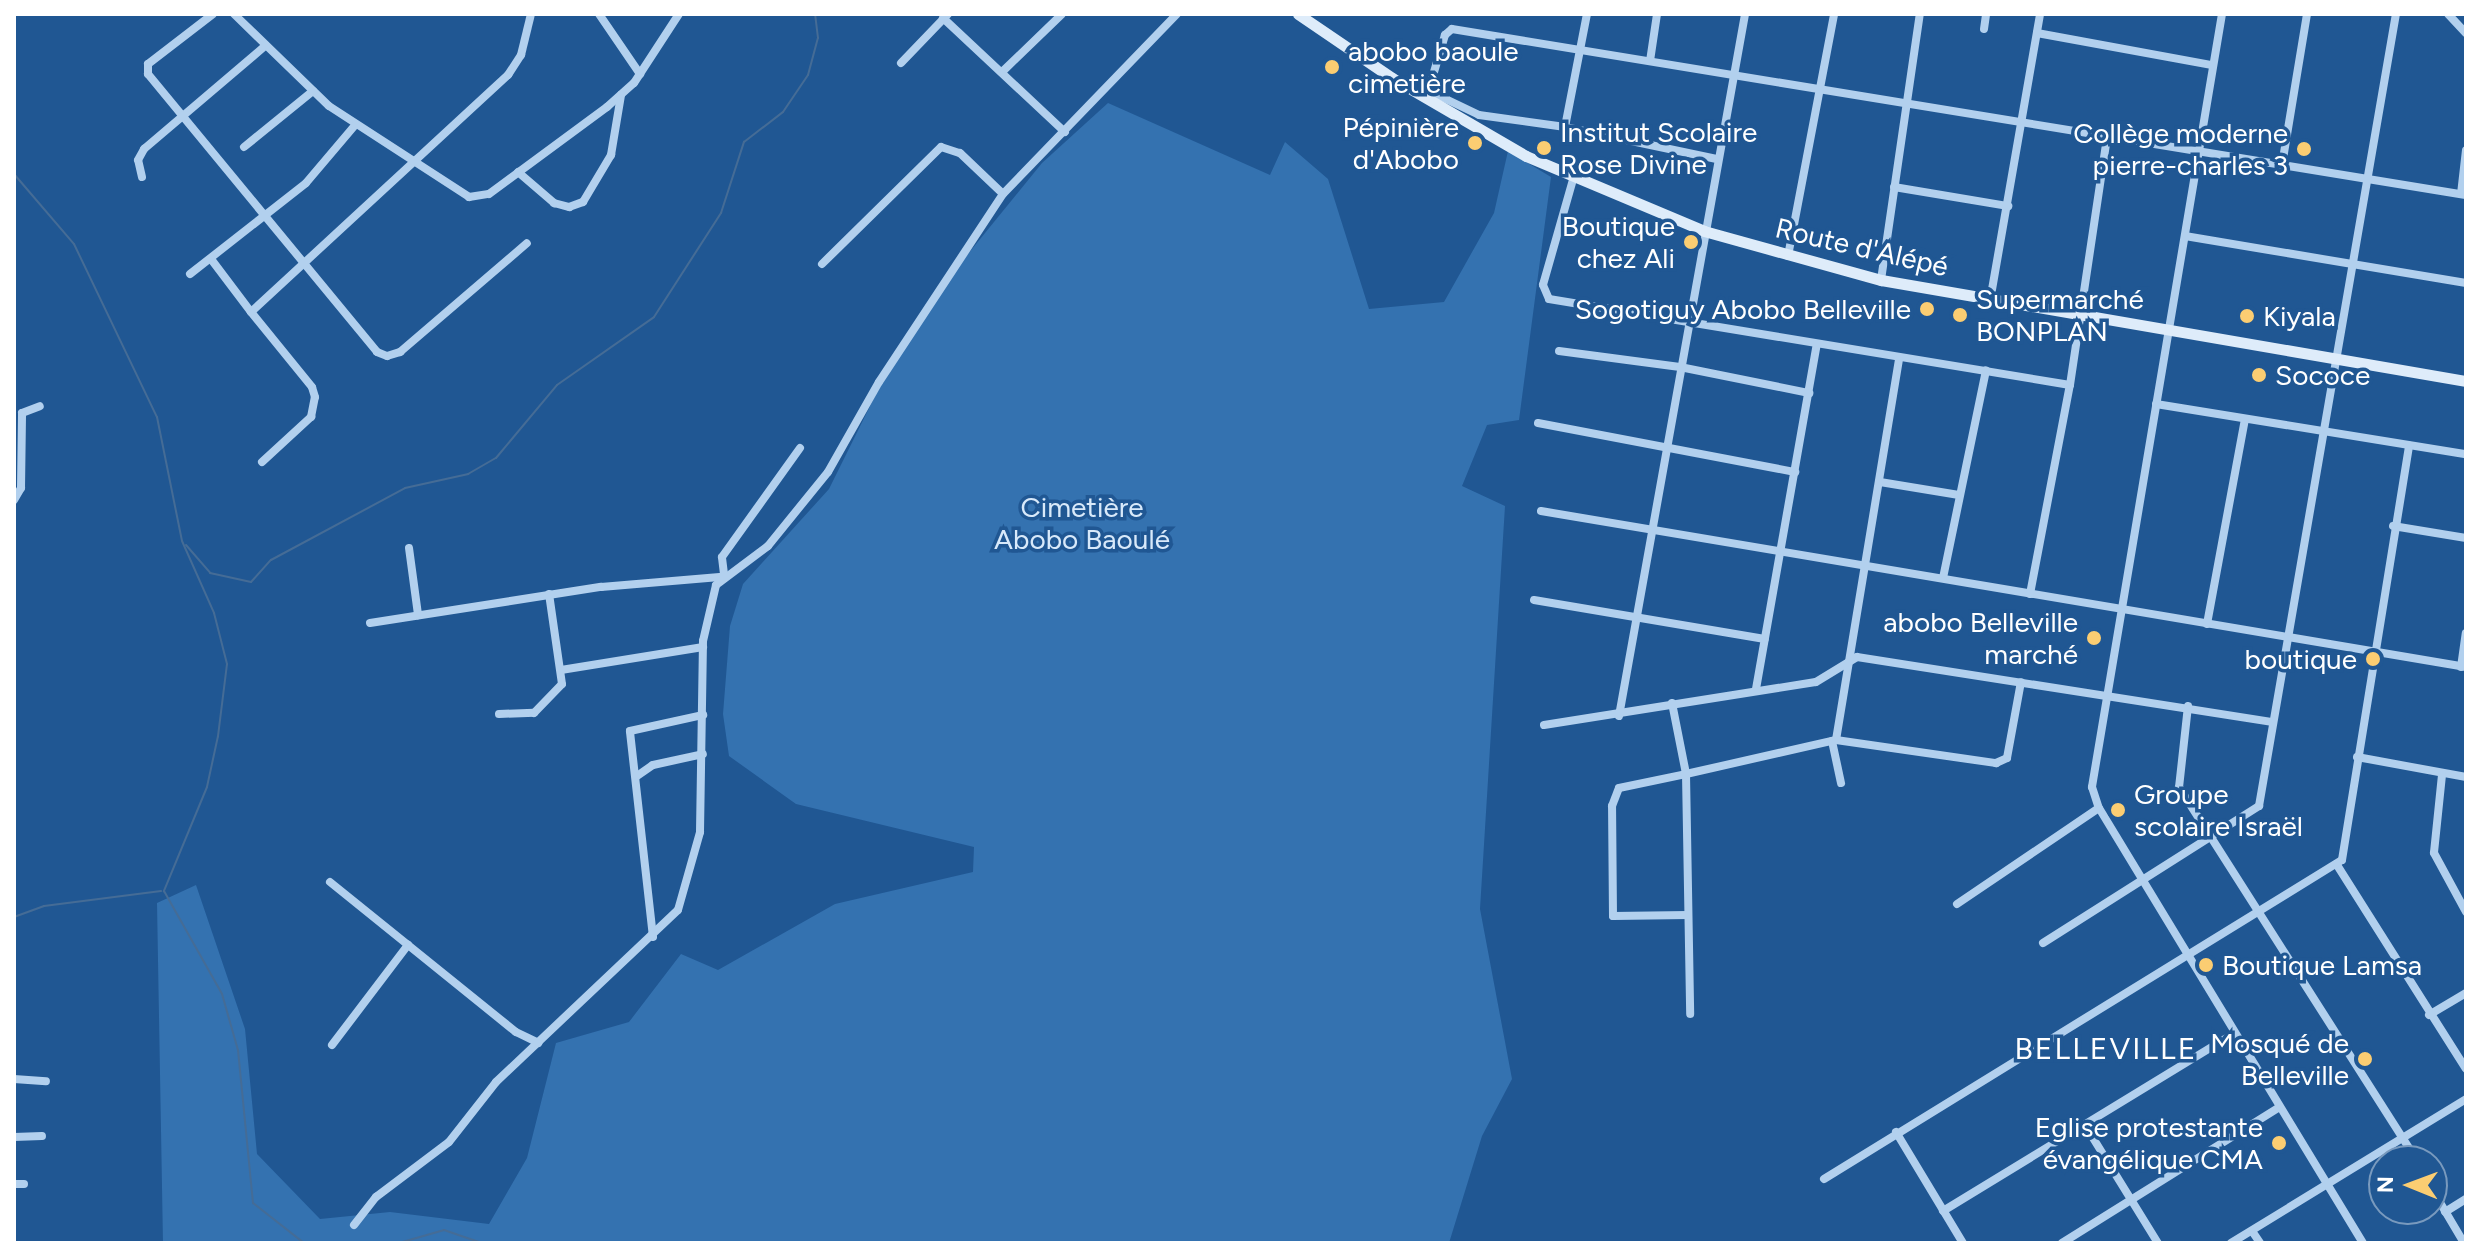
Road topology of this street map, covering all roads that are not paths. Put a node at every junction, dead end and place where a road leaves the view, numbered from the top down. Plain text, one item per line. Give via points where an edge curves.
1 (213, 14) edge
2 (234, 14) edge
3 (531, 14) edge
4 (599, 14) edge
5 (679, 14) edge
6 (1062, 14) edge
7 (1177, 14) edge
8 (1299, 14) edge
9 (1587, 14) edge
10 (1657, 14) edge
11 (1745, 14) edge
12 (1834, 14) edge
13 (1920, 14) edge
14 (1986, 14) edge
15 (2040, 14) edge
16 (2222, 14) edge
17 (2307, 14) edge
18 (2396, 14) edge
19 (2448, 14) edge
20 (946, 16) edge
21 (1984, 29) dead end
22 (2037, 33) junction
23 (2466, 33) edge
24 (266, 45) junction
25 (1581, 49) junction
26 (1650, 61) junction
27 (901, 63) dead end
28 (2212, 65) junction
29 (1002, 72) junction
30 (1734, 72) junction
31 (640, 74) junction
32 (1823, 89) junction
33 (313, 91) junction
34 (622, 94) junction
35 (1428, 95) junction
36 (1905, 102) junction
37 (184, 117) junction
38 (2024, 122) junction
39 (356, 124) junction
40 (1565, 127) junction
41 (1065, 132) junction
42 (2107, 137) junction
43 (244, 147) dead end
44 (2195, 149) junction
45 (2466, 150) edge
46 (1717, 159) junction
47 (415, 161) junction
48 (2282, 165) junction
49 (518, 172) junction
50 (1574, 176) junction
51 (142, 177) dead end
52 (2369, 181) junction
53 (1894, 187) junction
54 (1003, 194) junction
55 (2463, 195) edge
56 (2008, 206) junction
57 (265, 214) junction
58 (1704, 231) junction
59 (2185, 236) junction
60 (527, 243) dead end
61 (1788, 256) junction
62 (211, 259) junction
63 (304, 261) junction
64 (822, 264) dead end
65 (2355, 265) junction
66 (190, 274) dead end
67 (1881, 280) junction
68 (2466, 283) edge
69 (1989, 301) junction
70 (251, 312) junction
71 (2079, 315) junction
72 (1688, 321) junction
73 (2170, 330) junction
74 (1817, 344) junction
75 (1559, 351) dead end
76 (2340, 359) junction
77 (1899, 360) junction
78 (1680, 367) junction
79 (1986, 370) junction
80 (2466, 381) edge
81 (2070, 385) junction
82 (1809, 393) junction
83 (2156, 404) junction
84 (40, 406) dead end
85 (2245, 419) junction
86 (1538, 423) dead end
87 (2325, 431) junction
88 (2409, 445) junction
89 (1666, 447) junction
90 (800, 448) dead end
91 (2466, 454) edge
92 (262, 462) dead end
93 (1795, 472) junction
94 (1880, 482) junction
95 (1959, 495) junction
96 (14, 500) edge
97 (1541, 511) dead end
98 (2393, 526) junction
99 (1651, 529) junction
100 (2466, 538) edge
101 (409, 548) dead end
102 (1782, 551) junction
103 (1865, 566) junction
104 (722, 576) junction
105 (1943, 578) junction
106 (549, 594) junction
107 (2030, 594) junction
108 (1534, 600) dead end
109 (2122, 608) junction
110 (418, 615) junction
111 (1636, 617) junction
112 (370, 623) dead end
113 (2207, 624) junction
114 (2466, 633) edge
115 (2286, 637) junction
116 (1765, 639) junction
117 (703, 647) junction
118 (2373, 652) junction
119 (1845, 662) junction
120 (2463, 667) edge
121 (561, 670) junction
122 (2021, 682) junction
123 (1756, 689) junction
124 (2108, 694) junction
125 (1672, 703) junction
126 (2188, 706) junction
127 (499, 714) dead end
128 (703, 715) junction
129 (1619, 716) junction
130 (2273, 722) junction
131 (1544, 725) dead end
132 (1834, 741) junction
133 (703, 754) junction
134 (2357, 757) junction
135 (1686, 774) junction
136 (2442, 775) junction
137 (637, 776) junction
138 (2466, 777) edge
139 (1841, 783) dead end
140 (2099, 808) junction
141 (2214, 836) junction
142 (2337, 865) junction
143 (2144, 881) junction
144 (330, 882) dead end
145 (1957, 904) dead end
146 (2261, 911) junction
147 (2466, 912) edge
148 (1688, 915) junction
149 (653, 937) junction
150 (2043, 943) dead end
151 (408, 945) junction
152 (2189, 953) junction
153 (2466, 993) edge
154 (1690, 1014) dead end
155 (2429, 1015) junction
156 (2233, 1034) junction
157 (539, 1043) junction
158 (332, 1045) dead end
159 (2466, 1069) edge
160 (14, 1079) edge
161 (46, 1081) dead end
162 (2466, 1099) edge
163 (2278, 1108) junction
164 (2085, 1125) junction
165 (1896, 1132) junction
166 (42, 1136) dead end
167 (14, 1137) edge
168 (2404, 1138) junction
169 (2408, 1145) edge
170 (1824, 1179) dead end
171 (2327, 1185) junction
172 (2466, 1199) edge
173 (2132, 1201) junction
174 (2448, 1210) edge
175 (1943, 1211) junction
176 (2448, 1217) edge
177 (354, 1225) dead end
178 (2252, 1231) junction
179 (1963, 1243) edge
180 (2062, 1243) edge
181 (2158, 1243) edge
182 (2231, 1243) edge
183 (2260, 1243) edge
184 (2363, 1243) edge
185 (2464, 1243) edge

1 - 37 street via 146,68
2 - 24 street
3 - 47 street via 521,55 508,75
4 - 31 street
5 - 31 street
6 - 29 street
7 - 41 street
8 - 35 main road, Route d'Alépé
9 - 25 street
10 - 26 street
11 - 30 street
12 - 32 street
13 - 36 street
14 - 21 street
15 - 22 street
16 - 28 street
17 - 48 street
18 - 52 street
19 - 23 street
20 - 27 street
20 - 29 street
22 - 28 street
22 - 38 street
24 - 33 street
24 - 37 street
25 - 26 street
25 - 35 street via 1452,29 1446,33
25 - 40 street
26 - 30 street
28 - 44 street
29 - 41 street
30 - 32 street
30 - 46 street
31 - 34 street
32 - 36 street
32 - 61 street
33 - 39 street
33 - 43 street
34 - 49 street
34 - 49 street via 611,155 583,202 569,207 554,203
35 - 40 street via 1479,115
35 - 50 main road, Route d'Alépé via 1526,156
36 - 38 street
36 - 53 street
37 - 51 street via 144,149 138,160
37 - 57 street
38 - 42 street
38 - 56 street
39 - 47 street
39 - 57 street via 306,183
40 - 46 street
41 - 54 street
42 - 44 street
42 - 71 street
44 - 48 street
44 - 59 street
45 - 55 street
46 - 58 street
47 - 49 street via 469,197 489,194
47 - 63 street
48 - 52 street
50 - 58 main road, Route d'Alépé
50 - 72 street via 1543,285 1546,296
52 - 55 street
52 - 65 street
53 - 56 street
53 - 67 street
54 - 64 street via 960,153 941,147 867,214
54 - 104 street via 879,382 828,472 768,546
56 - 69 street
57 - 62 street
57 - 63 street
58 - 61 main road, Route d'Alépé
58 - 72 street
59 - 65 street
59 - 73 street
60 - 63 street via 400,352 387,356 377,352
61 - 67 main road, Route d'Alépé
62 - 66 street
62 - 70 street
63 - 70 street
65 - 68 street
65 - 76 street
67 - 69 main road, Route d'Alépé
69 - 71 main road, Route d'Alépé
70 - 92 street via 315,397 311,417
71 - 73 main road, Route d'Alépé
71 - 81 street
72 - 74 street
72 - 78 street
73 - 76 main road, Route d'Alépé
73 - 83 street
74 - 77 street
74 - 82 street
75 - 78 street
76 - 80 main road, Route d'Alépé
76 - 87 street
77 - 79 street
77 - 94 street
78 - 82 street
78 - 89 street
79 - 81 street
79 - 95 street
81 - 107 street
82 - 93 street
83 - 85 street
83 - 109 street
84 - 96 street via 22,413 21,488
85 - 87 street
85 - 113 street
86 - 89 street
87 - 88 street
87 - 115 street
88 - 91 street
88 - 98 street
89 - 93 street
89 - 99 street
90 - 104 street via 722,557
93 - 102 street
94 - 95 street
94 - 103 street
95 - 105 street
97 - 99 street
98 - 100 street
98 - 118 street
99 - 102 street
99 - 111 street
101 - 110 street
102 - 103 street
102 - 116 street
103 - 105 street
103 - 119 street
104 - 106 street
104 - 117 street
105 - 107 street
106 - 110 street
106 - 121 street
107 - 109 street
108 - 111 street
109 - 113 street
109 - 124 street
110 - 112 street
111 - 116 street
111 - 129 street
113 - 115 street
114 - 120 street
115 - 118 street
115 - 130 street
116 - 123 street
117 - 121 street
117 - 128 street
118 - 120 street
118 - 134 street
119 - 122 street via 1857,657
119 - 123 street via 1816,682
119 - 132 street
121 - 127 street via 562,684 544,708
122 - 124 street
122 - 132 street via 2002,762
123 - 125 street
124 - 126 street
124 - 140 street via 2092,787
125 - 129 street
125 - 135 street
126 - 130 street
126 - 141 street via 2177,780
128 - 133 street
128 - 137 street via 630,731
129 - 131 street
130 - 141 street via 2259,806
132 - 135 street
132 - 139 street
133 - 137 street via 653,765
133 - 149 street via 700,832 685,894
134 - 136 street
134 - 142 street via 2344,854
135 - 148 street
135 - 148 street via 1615,792 1612,911 1616,918
136 - 138 street
136 - 147 street via 2434,853
137 - 149 street
140 - 143 street
140 - 145 street
141 - 143 street
141 - 146 street
142 - 146 street
142 - 155 street
143 - 150 street
143 - 152 street
144 - 151 street
146 - 152 street
146 - 168 street
148 - 154 street
149 - 157 street
151 - 157 street via 516,1032
151 - 158 street
152 - 156 street
152 - 165 street
153 - 155 street
155 - 159 street
156 - 163 street
156 - 164 street
157 - 177 street via 496,1082 449,1142 376,1197
160 - 161 street
162 - 168 street
163 - 171 street
163 - 173 street
164 - 173 street
164 - 175 street
165 - 170 street
165 - 175 street
166 - 167 street
168 - 169 street
168 - 171 street
171 - 178 street
171 - 184 street
172 - 174 street
173 - 180 street
173 - 181 street
175 - 179 street
176 - 185 street
178 - 182 street
178 - 183 street

